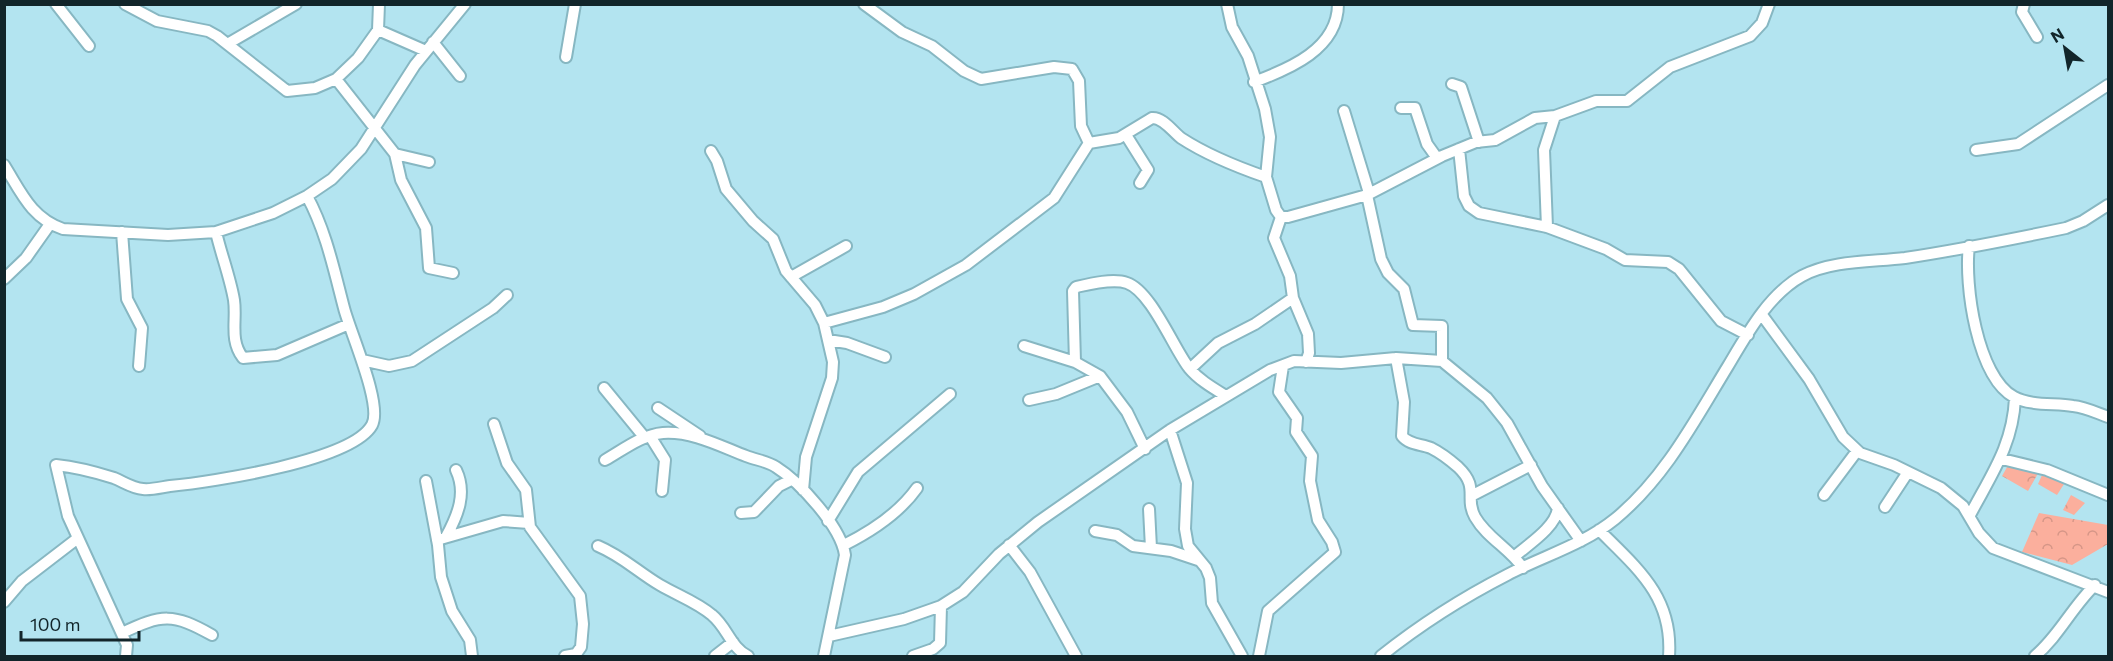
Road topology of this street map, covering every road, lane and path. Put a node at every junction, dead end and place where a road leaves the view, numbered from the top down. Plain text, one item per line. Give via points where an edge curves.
1 (56, 4) edge
2 (125, 4) edge
3 (379, 4) edge
4 (465, 4) edge
5 (575, 4) edge
6 (864, 4) edge
7 (1227, 4) edge
8 (1338, 4) edge
9 (1769, 4) edge
10 (2024, 4) edge
11 (294, 5) edge
12 (378, 30) junction
13 (2037, 37) dead end
14 (229, 43) junction
15 (89, 46) dead end
16 (430, 47) junction
17 (566, 57) dead end
18 (460, 76) dead end
19 (336, 79) junction
20 (1254, 82) junction
21 (1452, 84) dead end
22 (2109, 85) edge
23 (1401, 108) dead end
24 (1344, 111) dead end
25 (1555, 116) junction
26 (375, 125) junction
27 (1126, 135) junction
28 (1479, 142) junction
29 (1089, 143) junction
30 (1459, 149) junction
31 (1976, 150) dead end
32 (711, 151) dead end
33 (396, 154) junction
34 (1437, 158) junction
35 (429, 162) dead end
36 (4, 165) edge
37 (1266, 177) junction
38 (1140, 183) dead end
39 (1368, 194) junction
40 (308, 196) junction
41 (2109, 205) edge
42 (1281, 217) junction
43 (50, 224) junction
44 (1547, 227) junction
45 (216, 231) junction
46 (122, 232) junction
47 (846, 246) dead end
48 (1969, 246) junction
49 (453, 273) dead end
50 (791, 277) junction
51 (4, 279) edge
52 (507, 295) dead end
53 (1293, 298) junction
54 (1762, 315) junction
55 (824, 323) junction
56 (349, 324) junction
57 (1748, 335) junction
58 (828, 340) junction
59 (1023, 346) dead end
60 (885, 357) dead end
61 (1396, 358) junction
62 (362, 360) junction
63 (1442, 361) junction
64 (1075, 362) junction
65 (1306, 362) junction
66 (140, 366) dead end
67 (1283, 366) junction
68 (1190, 369) junction
69 (1100, 376) junction
70 (604, 388) dead end
71 (950, 394) dead end
72 (1226, 396) junction
73 (2015, 398) junction
74 (1029, 400) dead end
75 (658, 408) dead end
76 (2109, 417) edge
77 (494, 424) dead end
78 (1170, 430) junction
79 (647, 437) junction
80 (705, 440) junction
81 (1145, 448) junction
82 (1857, 451) junction
83 (2002, 459) junction
84 (605, 460) dead end
85 (1531, 465) junction
86 (456, 470) dead end
87 (1908, 472) junction
88 (791, 480) junction
89 (426, 481) dead end
90 (917, 488) dead end
91 (803, 489) junction
92 (662, 490) dead end
93 (1824, 495) dead end
94 (2109, 495) edge
95 (1471, 496) junction
96 (1884, 507) dead end
97 (1558, 508) junction
98 (1149, 509) dead end
99 (741, 513) dead end
100 (1970, 515) junction
101 (828, 521) junction
102 (529, 523) junction
103 (1599, 530) junction
104 (1095, 531) dead end
105 (78, 538) junction
106 (442, 538) junction
107 (1581, 541) junction
108 (844, 545) junction
109 (1009, 545) junction
110 (598, 546) dead end
111 (1151, 548) junction
112 (1515, 556) junction
113 (1198, 560) junction
114 (1523, 568) junction
115 (2095, 585) junction
116 (2109, 592) edge
117 (4, 602) edge
118 (941, 606) junction
119 (122, 633) junction
120 (212, 635) dead end
121 (829, 636) junction
122 (733, 642) junction
123 (126, 657) edge
124 (472, 657) edge
125 (565, 657) edge
126 (715, 657) edge
127 (748, 657) edge
128 (824, 657) edge
129 (913, 657) edge
130 (1076, 657) edge
131 (1242, 657) edge
132 (1258, 657) edge
133 (1381, 657) edge
134 (1669, 657) edge
135 (2035, 657) edge

1 - 15 street
2 - 14 street via 157,21 208,31
3 - 12 street
4 - 16 street
5 - 17 street
6 - 29 street via 902,32 932,46 963,71 981,79 1054,66 1072,69 1079,81 1081,126
7 - 20 street
8 - 20 street via 1333,27 1310,56 1292,68
9 - 25 street via 1762,23 1750,36 1670,67 1627,101 1596,101
10 - 13 street via 2022,12
11 - 14 street
12 - 16 street
12 - 19 street via 358,58
14 - 19 street via 287,91 315,88
16 - 18 street
16 - 26 street
19 - 26 street
20 - 37 street via 1265,109 1270,137
21 - 28 street via 1461,87
22 - 31 street via 2018,144
23 - 34 street via 1415,108 1427,144
24 - 39 street
25 - 28 street via 1535,118 1495,140
25 - 44 street via 1544,150
26 - 33 street
26 - 40 street via 343,169
27 - 29 street
27 - 37 street via 1156,118 1196,147
27 - 38 street via 1148,170
28 - 30 street
29 - 55 street via 1054,198 966,265 904,298
30 - 34 street
30 - 44 street via 1460,175 1469,206 1487,215
32 - 50 street via 726,189 773,239
33 - 35 street
33 - 49 street via 401,180 426,228 429,268
34 - 39 street
36 - 43 street via 24,200
37 - 42 street
39 - 42 street via 1295,217
39 - 63 street via 1381,259 1404,289 1410,320 1417,326 1442,326
40 - 45 street via 273,213
40 - 56 street via 332,256
41 - 48 street via 2066,228
42 - 53 street via 1274,238 1290,276
43 - 46 street via 63,229
43 - 51 street via 26,258
44 - 57 street via 1625,260 1668,262 1679,269 1720,321
45 - 46 street via 168,235
45 - 56 street via 234,301 234,334 243,358 277,355
46 - 66 street via 127,299 142,328
47 - 50 street
48 - 54 street via 1819,269 1791,284
48 - 73 street via 1968,283 1981,349 1993,376
50 - 55 street via 815,305
52 - 62 street via 412,361 389,366
53 - 65 street via 1310,343
53 - 68 street via 1256,324 1218,343
54 - 57 street
54 - 82 street via 1809,379 1843,437
55 - 58 street
56 - 62 street
57 - 103 street via 1668,463 1633,503
58 - 60 street
58 - 91 street via 832,378 806,457
59 - 64 street
61 - 63 street
61 - 65 street
61 - 95 street via 1404,402 1402,436 1434,450 1456,466 1470,483
62 - 105 street via 375,412 365,433 347,445 230,479 146,490 99,473 56,465 63,499
63 - 85 street via 1487,398
64 - 68 street via 1074,289 1120,281 1138,291 1170,333
64 - 69 street
65 - 67 street via 1294,361
67 - 72 street
67 - 132 street via 1279,392 1297,418 1296,432 1312,456 1310,481 1317,518 1335,552 1268,611
68 - 72 street
69 - 74 street
69 - 81 street via 1127,412
70 - 79 street
71 - 101 street via 858,472
72 - 78 street
73 - 76 street via 2075,406
73 - 83 street
75 - 80 street
77 - 102 street via 507,463 526,490
78 - 81 street
78 - 113 street via 1187,483 1186,539
79 - 80 street via 675,433
79 - 84 street
79 - 92 street via 665,460
80 - 88 street via 774,465
81 - 109 street
82 - 87 street
82 - 93 street
83 - 94 street via 2047,470
83 - 100 street
85 - 95 street
85 - 97 street
86 - 106 street via 462,493 456,519
87 - 96 street
87 - 100 street via 1941,488
88 - 91 street
88 - 99 street via 778,486 754,512
89 - 106 street
90 - 108 street via 907,502
91 - 101 street
95 - 112 street via 1471,508 1479,523
97 - 107 street
97 - 112 street via 1551,524
98 - 111 street
100 - 115 street via 1978,533 1993,548
101 - 108 street
102 - 106 street via 503,521
102 - 125 street via 583,605 581,647 576,654
103 - 107 street
103 - 134 street via 1641,572 1654,591 1670,628
104 - 111 street
105 - 117 street via 22,581
105 - 119 street
106 - 124 street via 441,577 447,598 470,640
107 - 114 street
108 - 121 street
109 - 118 street via 963,592
109 - 130 street via 1035,582
110 - 122 street via 622,556 658,584 705,609
111 - 113 street
112 - 114 street
113 - 131 street via 1210,578 1212,603
114 - 133 street via 1443,611
115 - 116 street
115 - 135 street
118 - 121 street via 883,625
118 - 129 street via 940,643
119 - 120 street via 151,620 174,617
119 - 123 street
121 - 128 street
122 - 126 street
122 - 127 street

